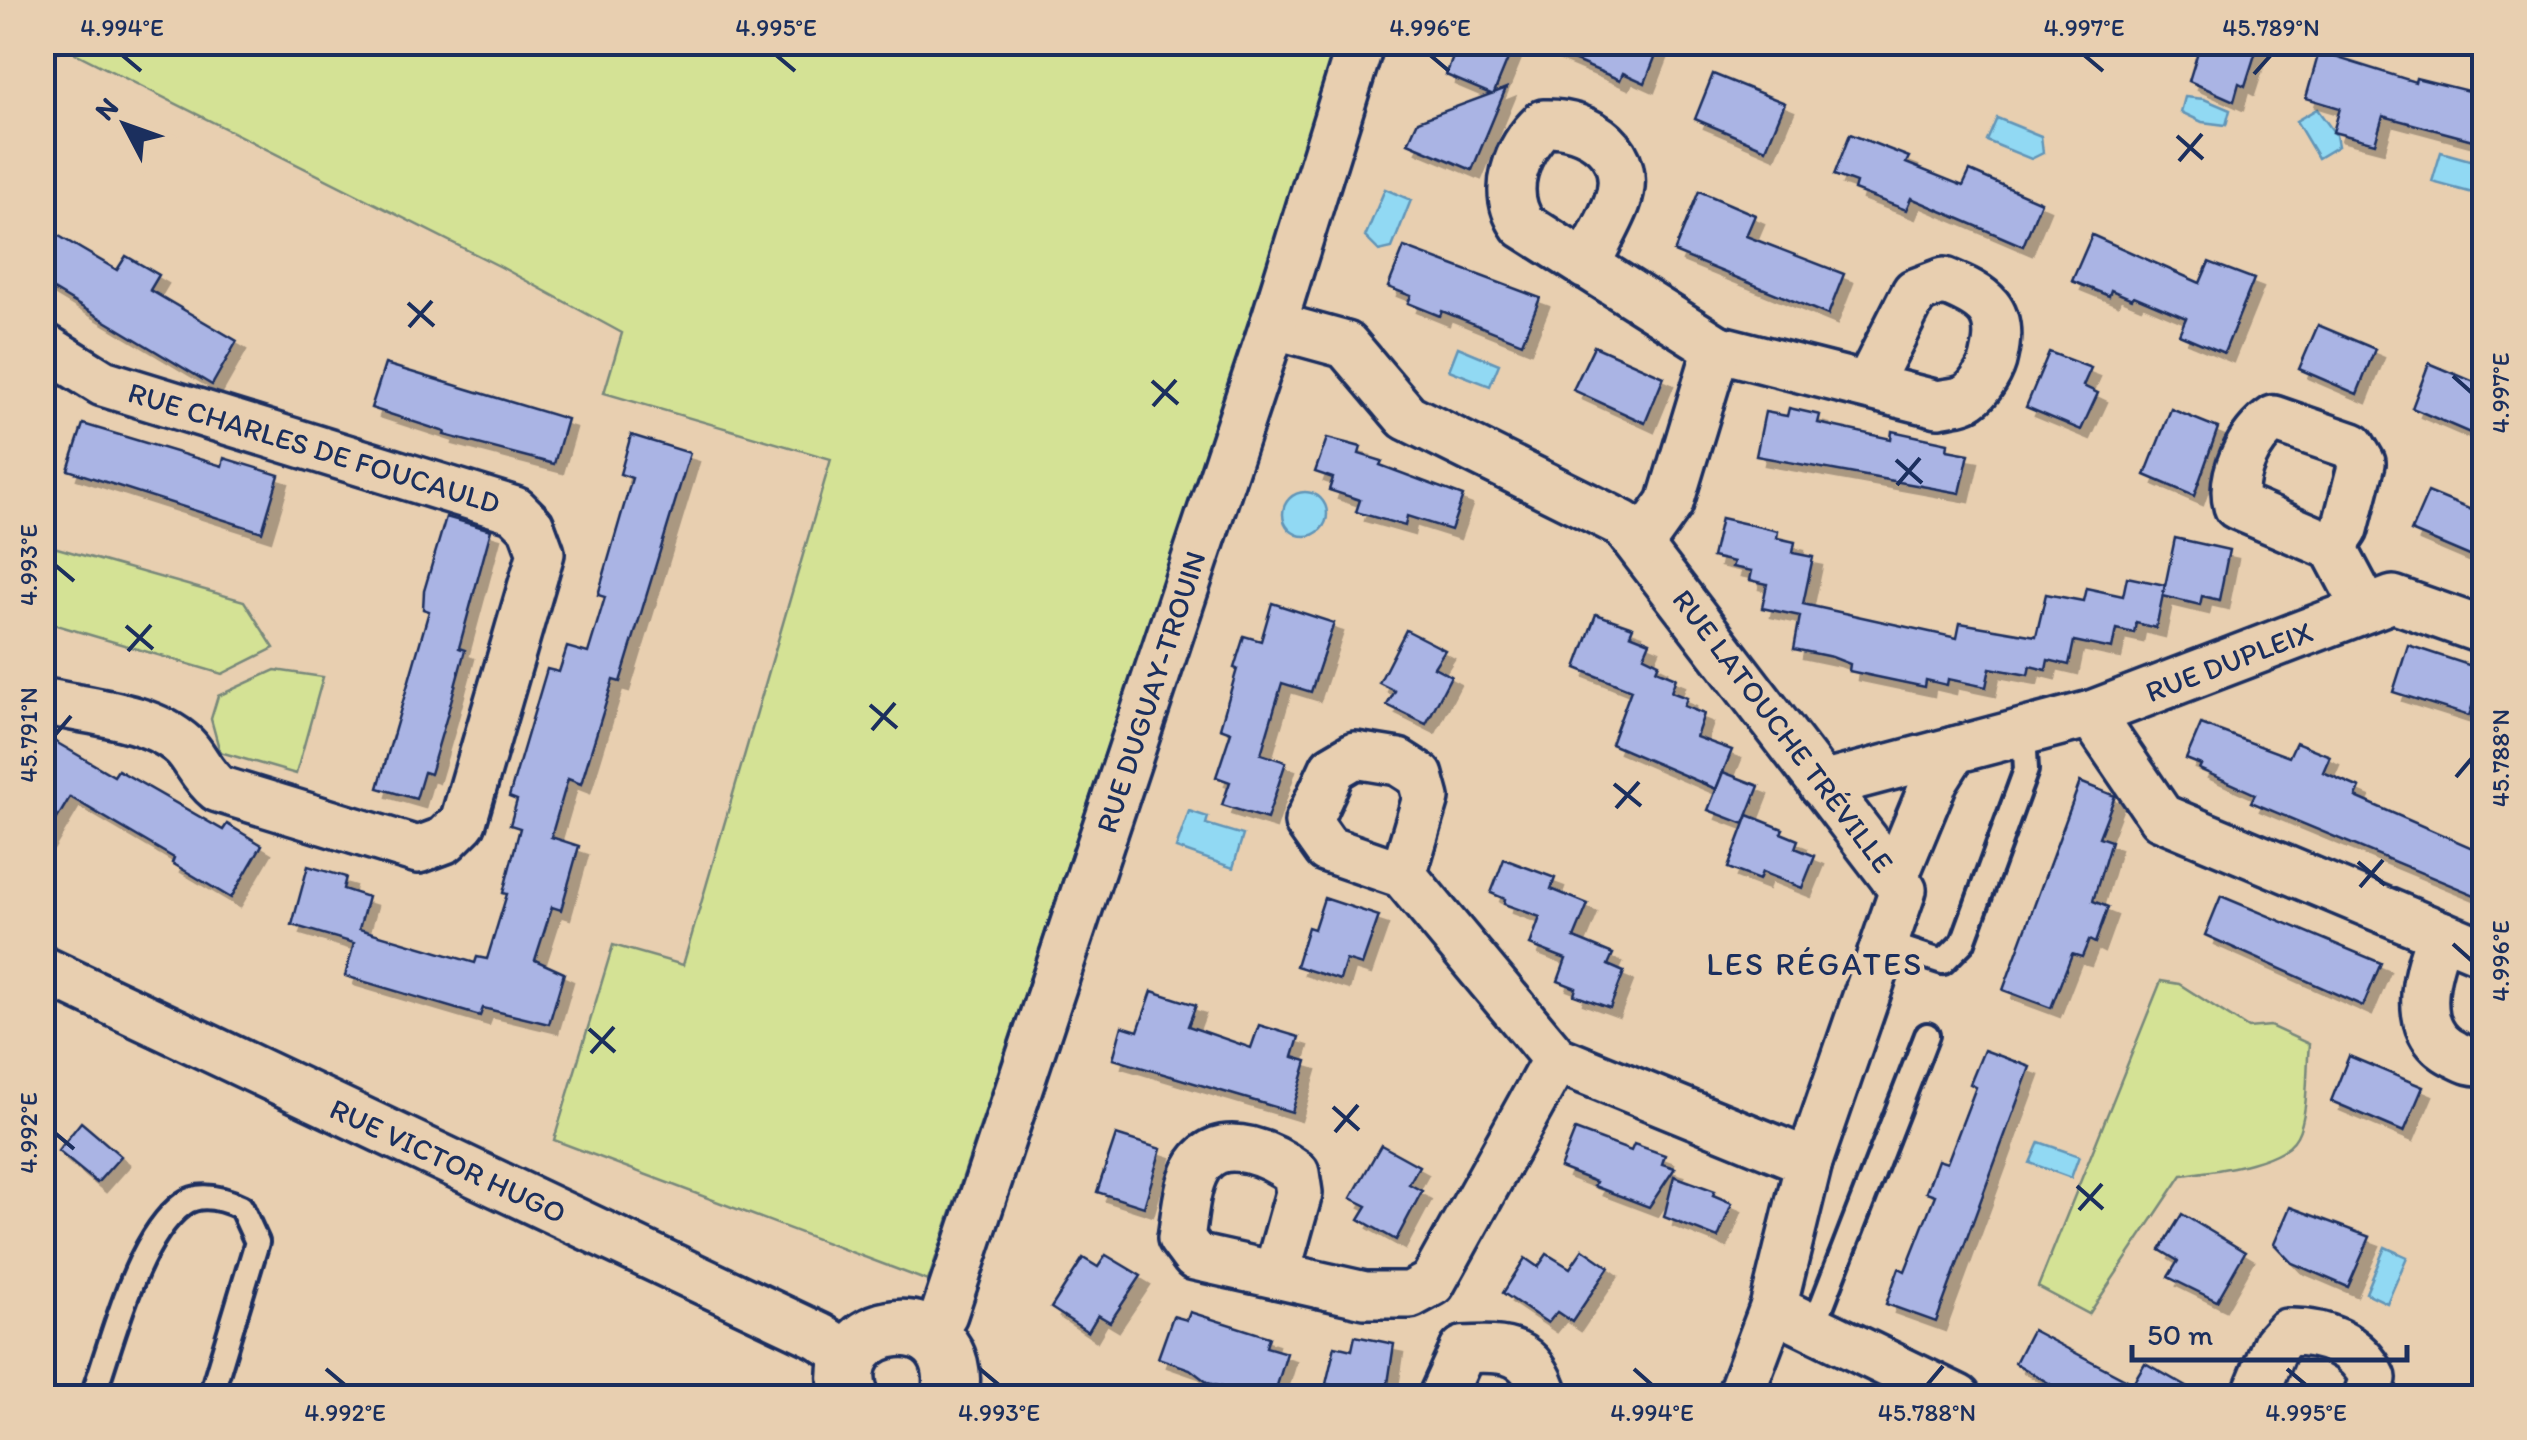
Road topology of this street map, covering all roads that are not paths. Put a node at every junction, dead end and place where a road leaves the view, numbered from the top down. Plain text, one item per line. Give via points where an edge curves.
1 (1361, 42) edge
2 (1586, 266) dead end
3 (1273, 326) junction
4 (42, 345) edge
5 (1717, 348) junction
6 (1868, 385) dead end
7 (1640, 545) junction
8 (2333, 547) dead end
9 (2366, 609) junction
10 (2484, 631) edge
11 (42, 701) edge
12 (2091, 714) junction
13 (2024, 732) junction
14 (1954, 750) junction
15 (1822, 785) junction
16 (1403, 875) dead end
17 (1894, 879) junction
18 (2441, 934) junction
19 (1885, 943) junction
20 (2484, 952) edge
21 (47, 982) edge
22 (1927, 1035) dead end
23 (1556, 1059) junction
24 (2484, 1061) edge
25 (1809, 1162) junction
26 (1276, 1274) dead end
27 (1421, 1290) junction
28 (1773, 1308) junction
29 (1813, 1328) junction
30 (930, 1336) junction
31 (1462, 1350) junction
32 (851, 1377) edge
33 (950, 1397) edge
34 (92, 1398) edge
35 (210, 1398) edge
36 (1441, 1398) edge
37 (1546, 1398) edge
38 (1739, 1398) edge
39 (1958, 1398) edge
40 (2254, 1398) edge
41 (2366, 1398) edge

1 - 3 street, RUE DUGUAY-TROUIN
2 - 5 street
3 - 7 street, RUE LATOUCHE TRÉVILLE via 1346,345 1408,417 1623,524
3 - 30 street, RUE DUGUAY-TROUIN via 944,1314
4 - 11 street, RUE CHARLES DE FOUCAULD via 103,382 515,510 531,526 541,553 463,822 445,840 418,850 218,789 187,748 158,729
5 - 6 street
5 - 7 street via 1670,503
7 - 15 street, RUE LATOUCHE TRÉVILLE
8 - 9 street
9 - 10 street, RUE DUPLEIX via 2393,600
9 - 12 street, RUE DUPLEIX
12 - 13 street, RUE DUPLEIX
12 - 18 street via 2161,818
13 - 14 street, RUE DUPLEIX
13 - 19 lane via 2026,770 1963,942 1944,962
14 - 15 street, RUE DUPLEIX
14 - 17 street via 1934,780
15 - 17 street, RUE LATOUCHE TRÉVILLE
16 - 23 street
17 - 19 street, RUE LATOUCHE TRÉVILLE via 1903,890
18 - 20 street
18 - 24 street via 2423,997 2428,1028 2448,1051
19 - 25 street, RUE LATOUCHE TRÉVILLE
21 - 32 street, RUE VICTOR HUGO via 801,1328
22 - 29 lane
23 - 25 street
23 - 27 street via 1432,1283
25 - 28 street, RUE LATOUCHE TRÉVILLE
26 - 27 street via 1366,1294
27 - 31 street
28 - 29 street
28 - 38 street, RUE LATOUCHE TRÉVILLE
29 - 39 street
30 - 32 street via 913,1328 877,1331
30 - 33 street via 950,1363
31 - 36 street
31 - 37 street via 1503,1347 1524,1358
34 - 35 lane via 158,1231 185,1202 218,1196 241,1207 257,1242
40 - 41 street via 2287,1332 2330,1338 2363,1358 2373,1378

